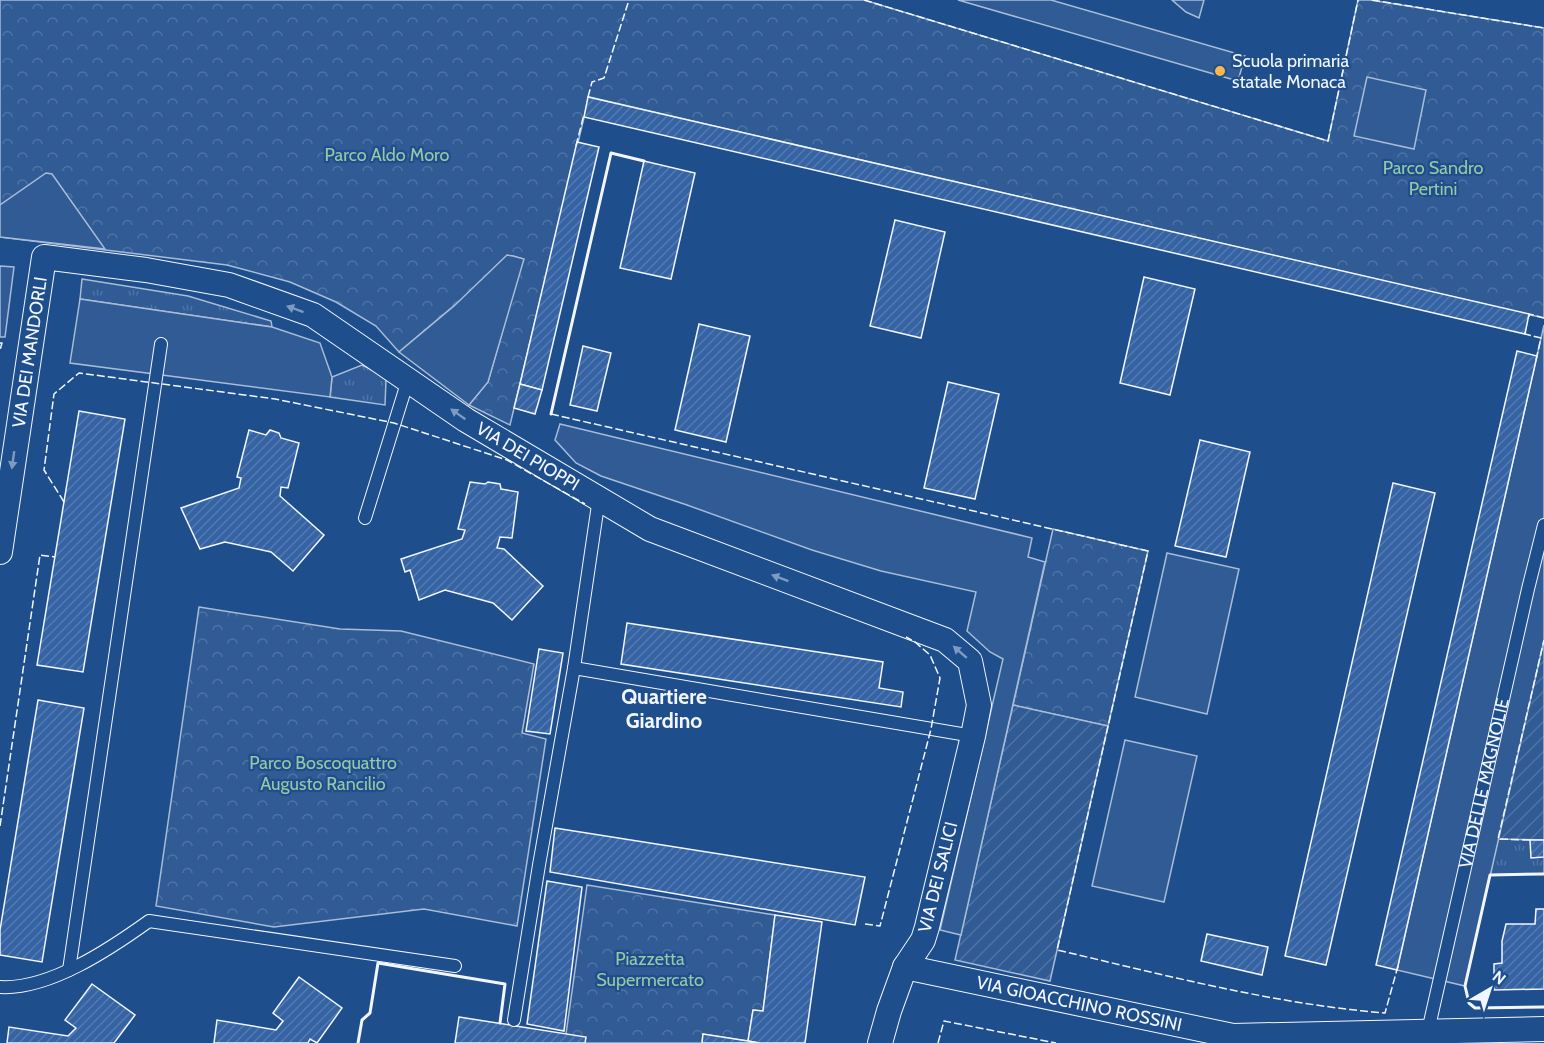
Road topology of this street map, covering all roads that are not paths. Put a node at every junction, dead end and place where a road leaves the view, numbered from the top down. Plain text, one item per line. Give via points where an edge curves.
1 (44, 257) joint
2 (161, 344) dead end
3 (408, 380) junction
4 (5, 489) edge
5 (599, 498) junction
6 (365, 518) dead end
7 (1544, 525) edge
8 (0, 552) edge
9 (574, 668) junction
10 (979, 705) joint
11 (973, 736) junction
12 (455, 966) dead end
13 (905, 967) junction
14 (69, 970) junction
15 (0, 987) edge
16 (514, 1020) dead end
17 (1544, 1029) edge
18 (1426, 1037) edge
19 (880, 1043) edge

3 -> 1 street, VIA DEI PIOPPI via 313,315 229,285
1 -> 4 street, VIA DEI MANDORLI
2 - 14 lane
5 -> 3 street, VIA DEI PIOPPI via 466,420
3 - 6 lane
4 - 8 street, VIA DEI MANDORLI
5 - 9 lane
10 -> 5 street, VIA DEI PIOPPI via 970,661 945,640 650,529
7 - 18 lane, VIA DELLE MAGNOLIE
9 - 11 lane
9 - 16 lane
10 - 11 street, VIA DEI SALICI
11 - 13 street, VIA DEI SALICI via 927,927
12 - 14 lane via 148,921
13 - 18 street, VIA GIOACCHINO ROSSINI via 1233,1036
13 - 19 street, VIA DEI SALICI
14 - 15 lane via 44,980
17 - 18 street, VIA GIOACCHINO ROSSINI

